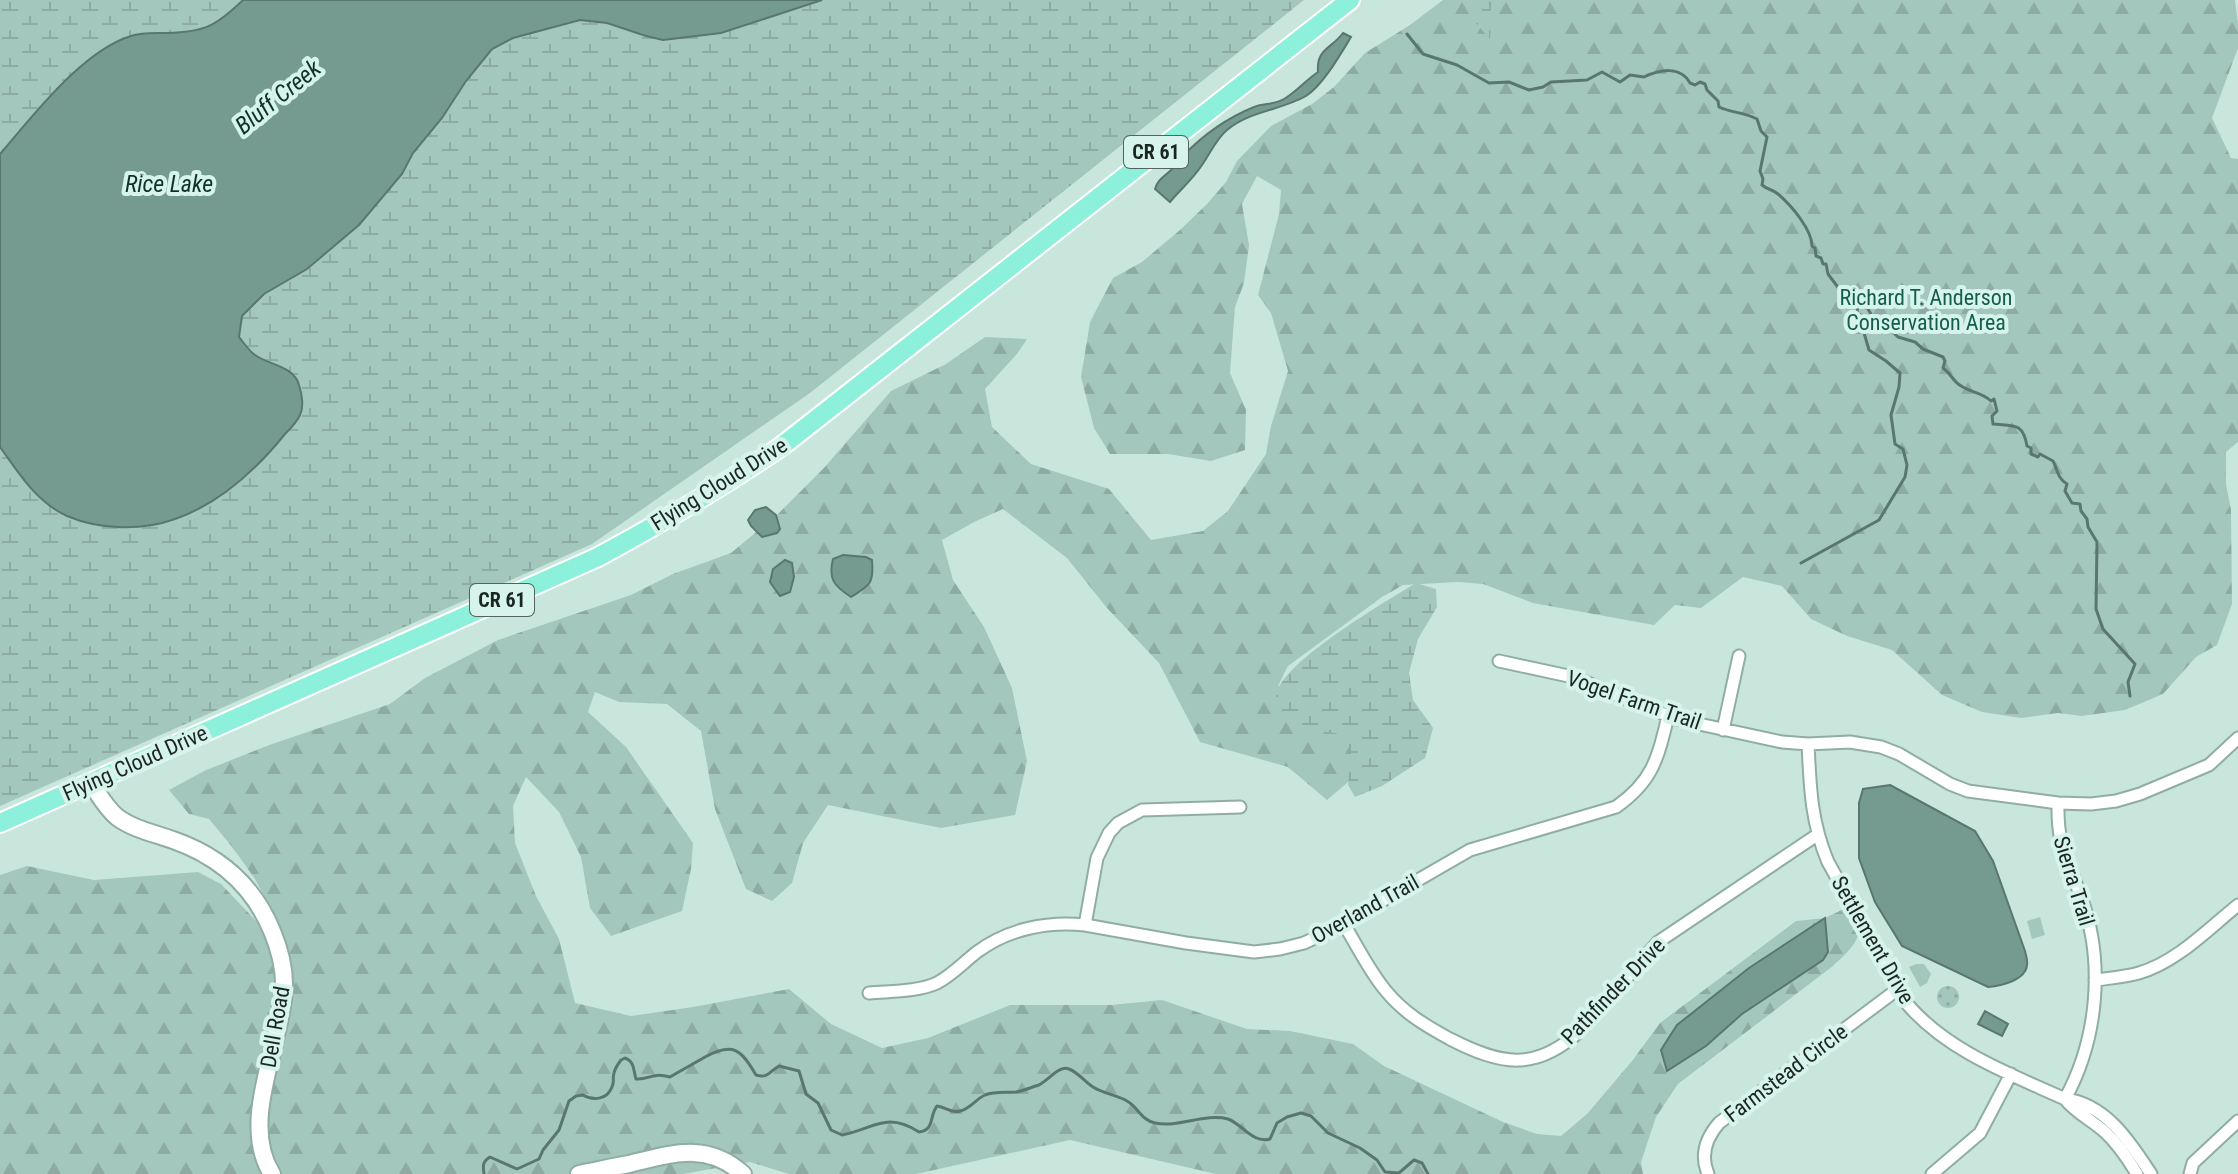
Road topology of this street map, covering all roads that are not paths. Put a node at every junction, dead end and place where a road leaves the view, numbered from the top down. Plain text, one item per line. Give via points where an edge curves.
1 (1350, 0) edge
2 (1739, 656) dead end
3 (1499, 661) dead end
4 (1668, 716) junction
5 (1723, 730) junction
6 (2238, 738) edge
7 (1808, 744) junction
8 (91, 783) junction
9 (2058, 803) junction
10 (1240, 807) dead end
11 (0, 823) edge
12 (1817, 835) junction
13 (2238, 905) edge
14 (1343, 923) junction
15 (1085, 925) junction
16 (2095, 980) junction
17 (1898, 989) junction
18 (869, 993) dead end
19 (2011, 1074) junction
20 (2065, 1099) junction
21 (2238, 1121) edge
22 (272, 1174) edge
23 (579, 1174) edge
24 (743, 1174) edge
25 (1708, 1174) edge
26 (1932, 1174) edge
27 (2137, 1174) edge
28 (2151, 1174) edge
29 (2190, 1174) edge

1 - 8 main road, Flying Cloud Drive / CR 61 via 782,446 682,512 598,557
2 - 5 street, Vogel Farm Trail
3 - 4 street, Vogel Farm Trail via 1573,677
4 - 5 street, Vogel Farm Trail
4 - 14 street, Overland Trail via 1645,782 1616,807 1470,850
5 - 7 street, Vogel Farm Trail
6 - 9 street, Vogel Farm Trail via 2209,765 2140,794 2091,804
7 - 9 street, Vogel Farm Trail via 1881,747 1968,791
7 - 12 street, Settlement Drive
8 - 11 main road, Flying Cloud Drive / CR 61
8 - 22 street, Dell Road via 110,810 135,828 184,844 231,870 271,927 284,988 260,1108 263,1151
9 - 16 street, Sierra Trail via 2059,839 2089,925
10 - 15 street via 1142,810 1118,823 1097,858
12 - 14 street, Pathfinder Drive via 1666,935 1566,1044 1531,1059 1493,1058 1418,1022 1384,989
12 - 17 street, Settlement Drive
13 - 16 street via 2163,963 2141,973
14 - 15 street, Overland Trail via 1304,943 1254,952
15 - 18 street, Overland Trail via 1061,922 1026,929 988,945 934,984
16 - 20 street, Sierra Trail via 2088,1035
17 - 19 street, Settlement Drive via 1923,1023 1941,1037
17 - 25 street, Farmstead Circle via 1719,1123 1706,1143
19 - 20 street, Settlement Drive
19 - 26 street via 1980,1133
20 - 27 street, Settlement Drive via 2105,1132
20 - 28 street, Settlement Drive via 2080,1101 2117,1127
21 - 29 street via 2193,1163
23 - 24 street via 701,1152

